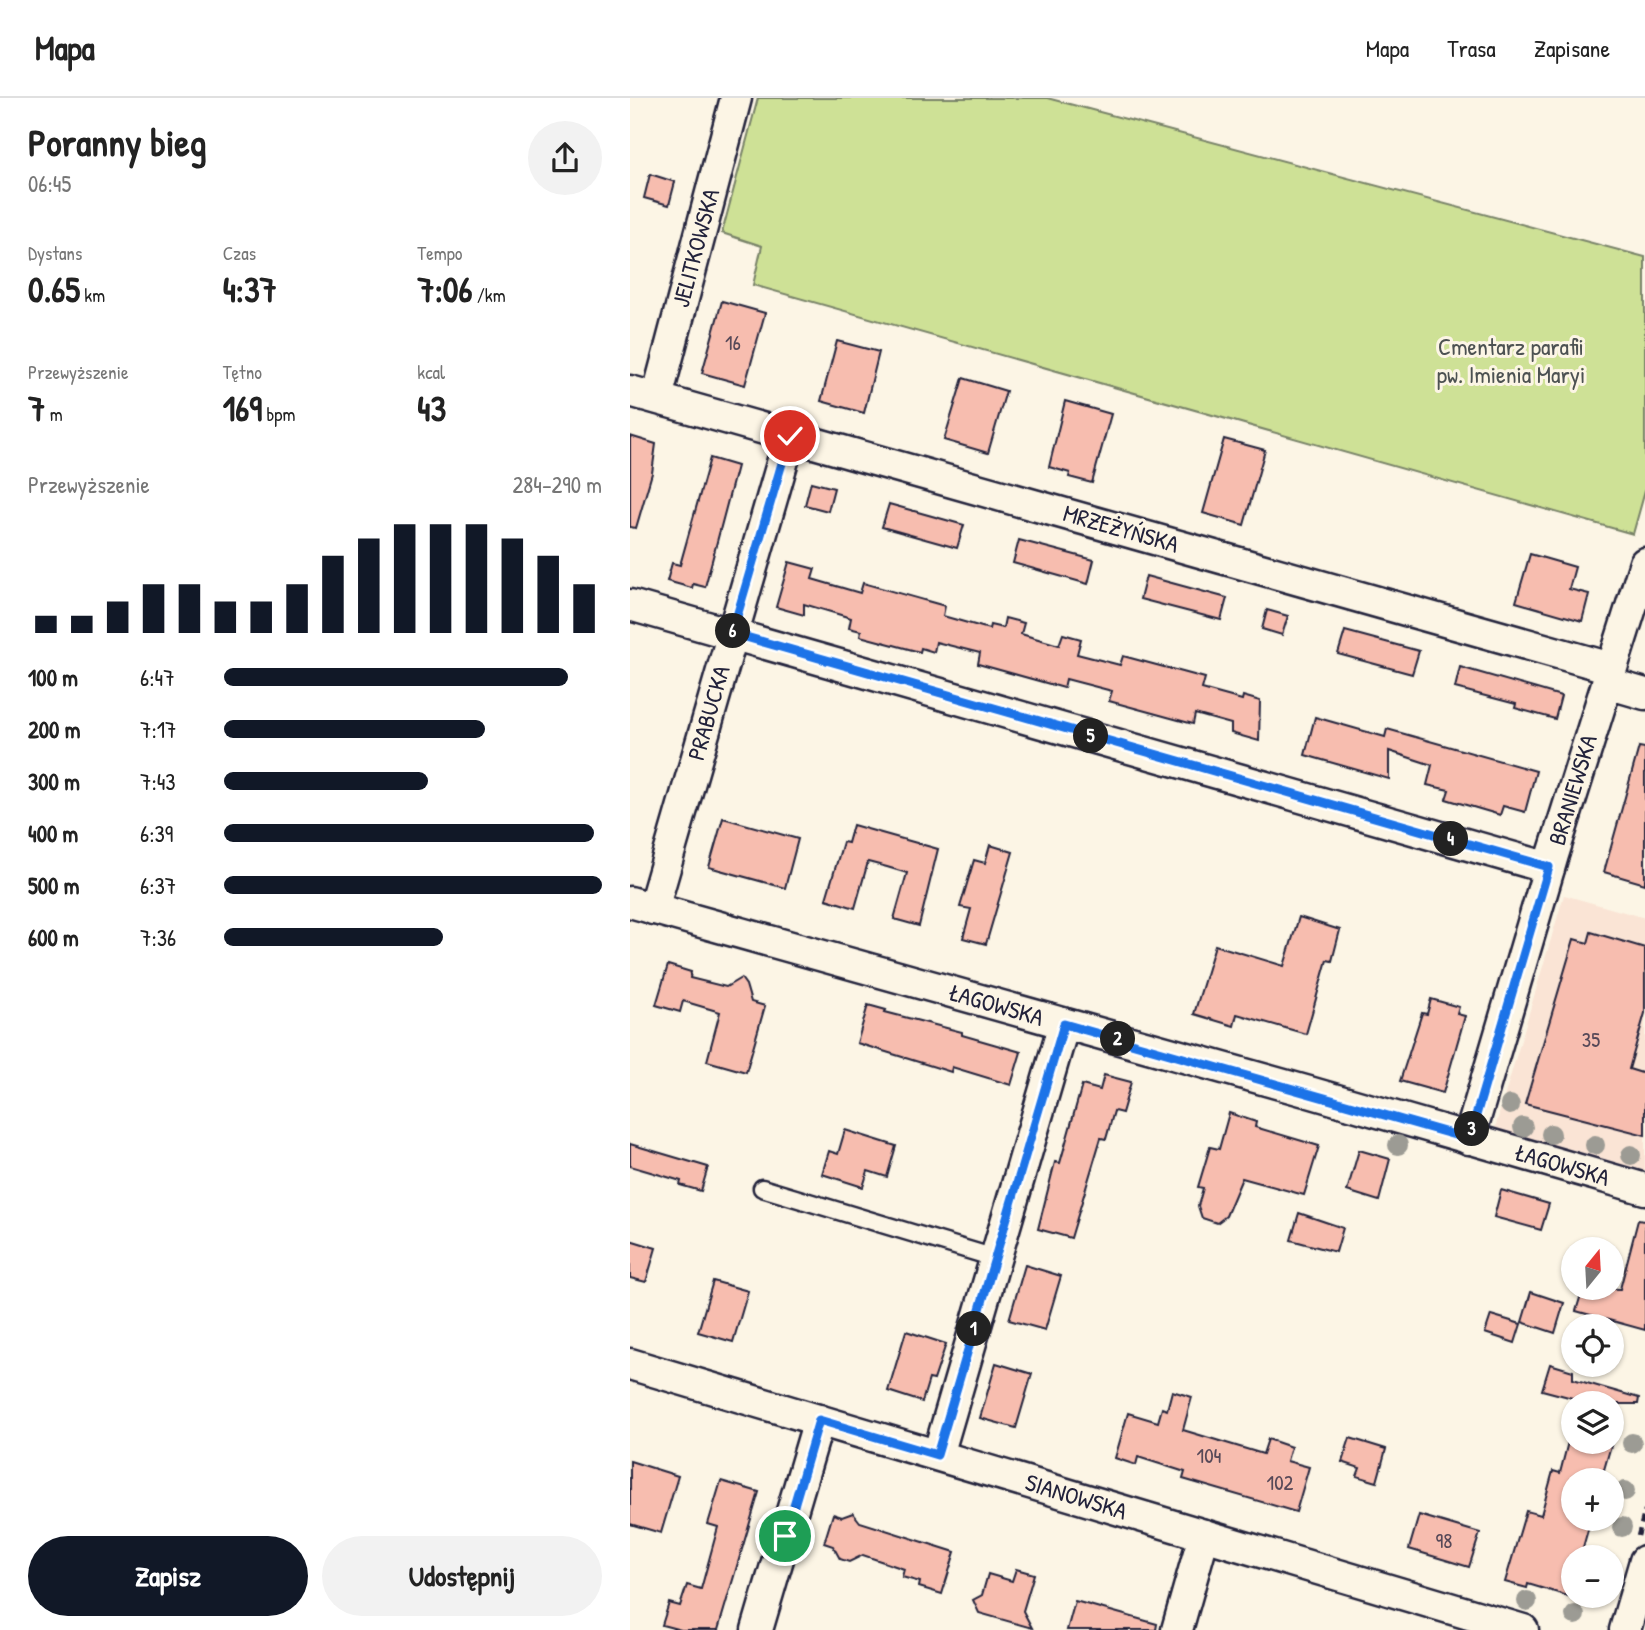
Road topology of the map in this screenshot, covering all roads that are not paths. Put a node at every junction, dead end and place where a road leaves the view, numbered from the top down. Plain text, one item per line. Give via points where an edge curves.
1 (736, 98) edge
2 (643, 394) edge
3 (790, 436) junction
4 (1645, 562) edge
5 (630, 605) edge
6 (732, 633) junction
7 (1609, 675) junction
8 (1645, 694) edge
9 (1549, 867) junction
10 (641, 906) edge
11 (1064, 1024) junction
12 (1469, 1139) junction
13 (762, 1188) dead end
14 (1645, 1189) edge
15 (995, 1258) junction
16 (630, 1364) edge
17 (819, 1420) junction
18 (937, 1455) junction
19 (1204, 1535) junction
20 (1645, 1562) edge
21 (757, 1630) edge
22 (1177, 1630) edge
23 (1522, 1630) edge
24 (1625, 1630) edge

1 - 2 street, JELITKOWSKA
2 - 3 street, MRZEŻYŃSKA
3 - 6 street, PRABUCKA
3 - 7 street, MRZEŻYŃSKA
4 - 7 street, BRANIEWSKA
5 - 6 street
6 - 9 street
6 - 10 street, PRABUCKA
7 - 8 street, MRZEŻYŃSKA
7 - 9 street, BRANIEWSKA
9 - 12 street, BRANIEWSKA
10 - 11 street, ŁAGOWSKA
11 - 12 street, ŁAGOWSKA
11 - 15 street
12 - 14 street, ŁAGOWSKA
13 - 15 lane
15 - 18 street
16 - 17 street, SIANOWSKA
17 - 18 street, SIANOWSKA
17 - 21 street
18 - 19 street, SIANOWSKA
19 - 22 street
19 - 23 street, SIANOWSKA
20 - 24 street

